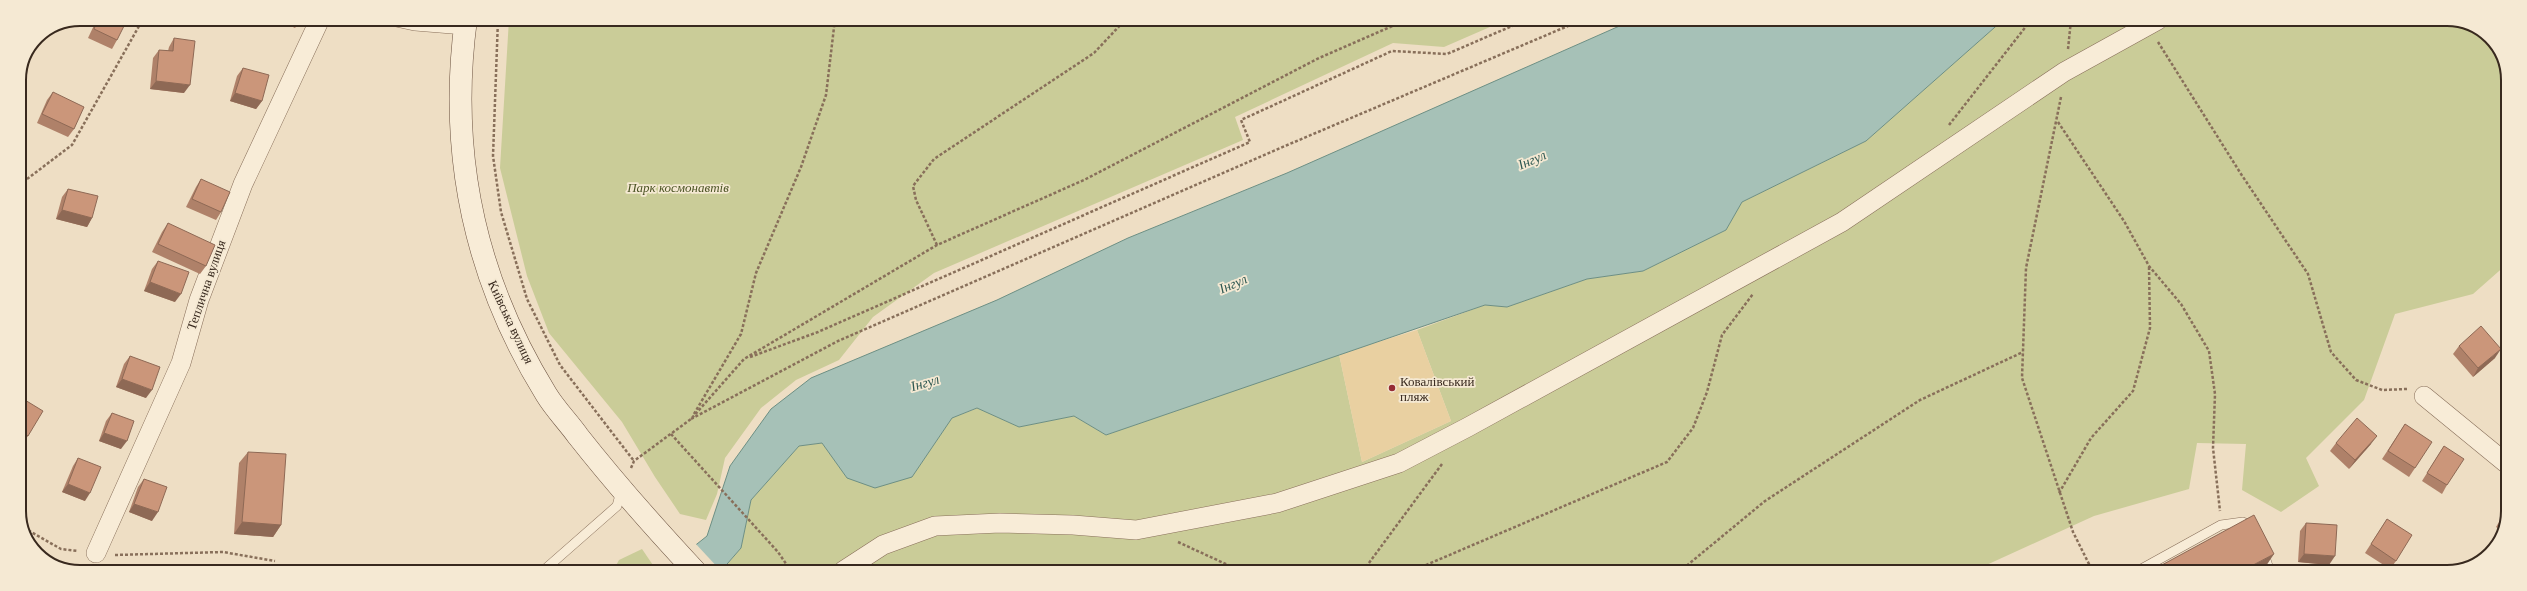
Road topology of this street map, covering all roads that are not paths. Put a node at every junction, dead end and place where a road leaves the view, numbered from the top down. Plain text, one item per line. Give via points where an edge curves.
1 (317, 26) edge
2 (465, 26) edge
3 (2145, 26) edge
4 (2424, 396) road end
5 (2501, 459) edge
6 (621, 489) junction
7 (96, 553) road end
8 (550, 565) edge
9 (689, 565) edge
10 (852, 565) edge
11 (2149, 565) edge
12 (2268, 565) edge

1 - 7 street, Теплична вулиця via 243,184 199,300 180,363
2 - 6 street, Київська вулиця via 461,133 469,201 486,268 513,334 547,395
3 - 10 street via 2064,72 1842,222 1399,463 1277,504 1136,530 1007,523 935,526 883,545
4 - 5 street
6 - 8 lane via 617,506
6 - 9 street, Київська вулиця
11 - 12 lane via 2221,525 2243,522 2256,530

